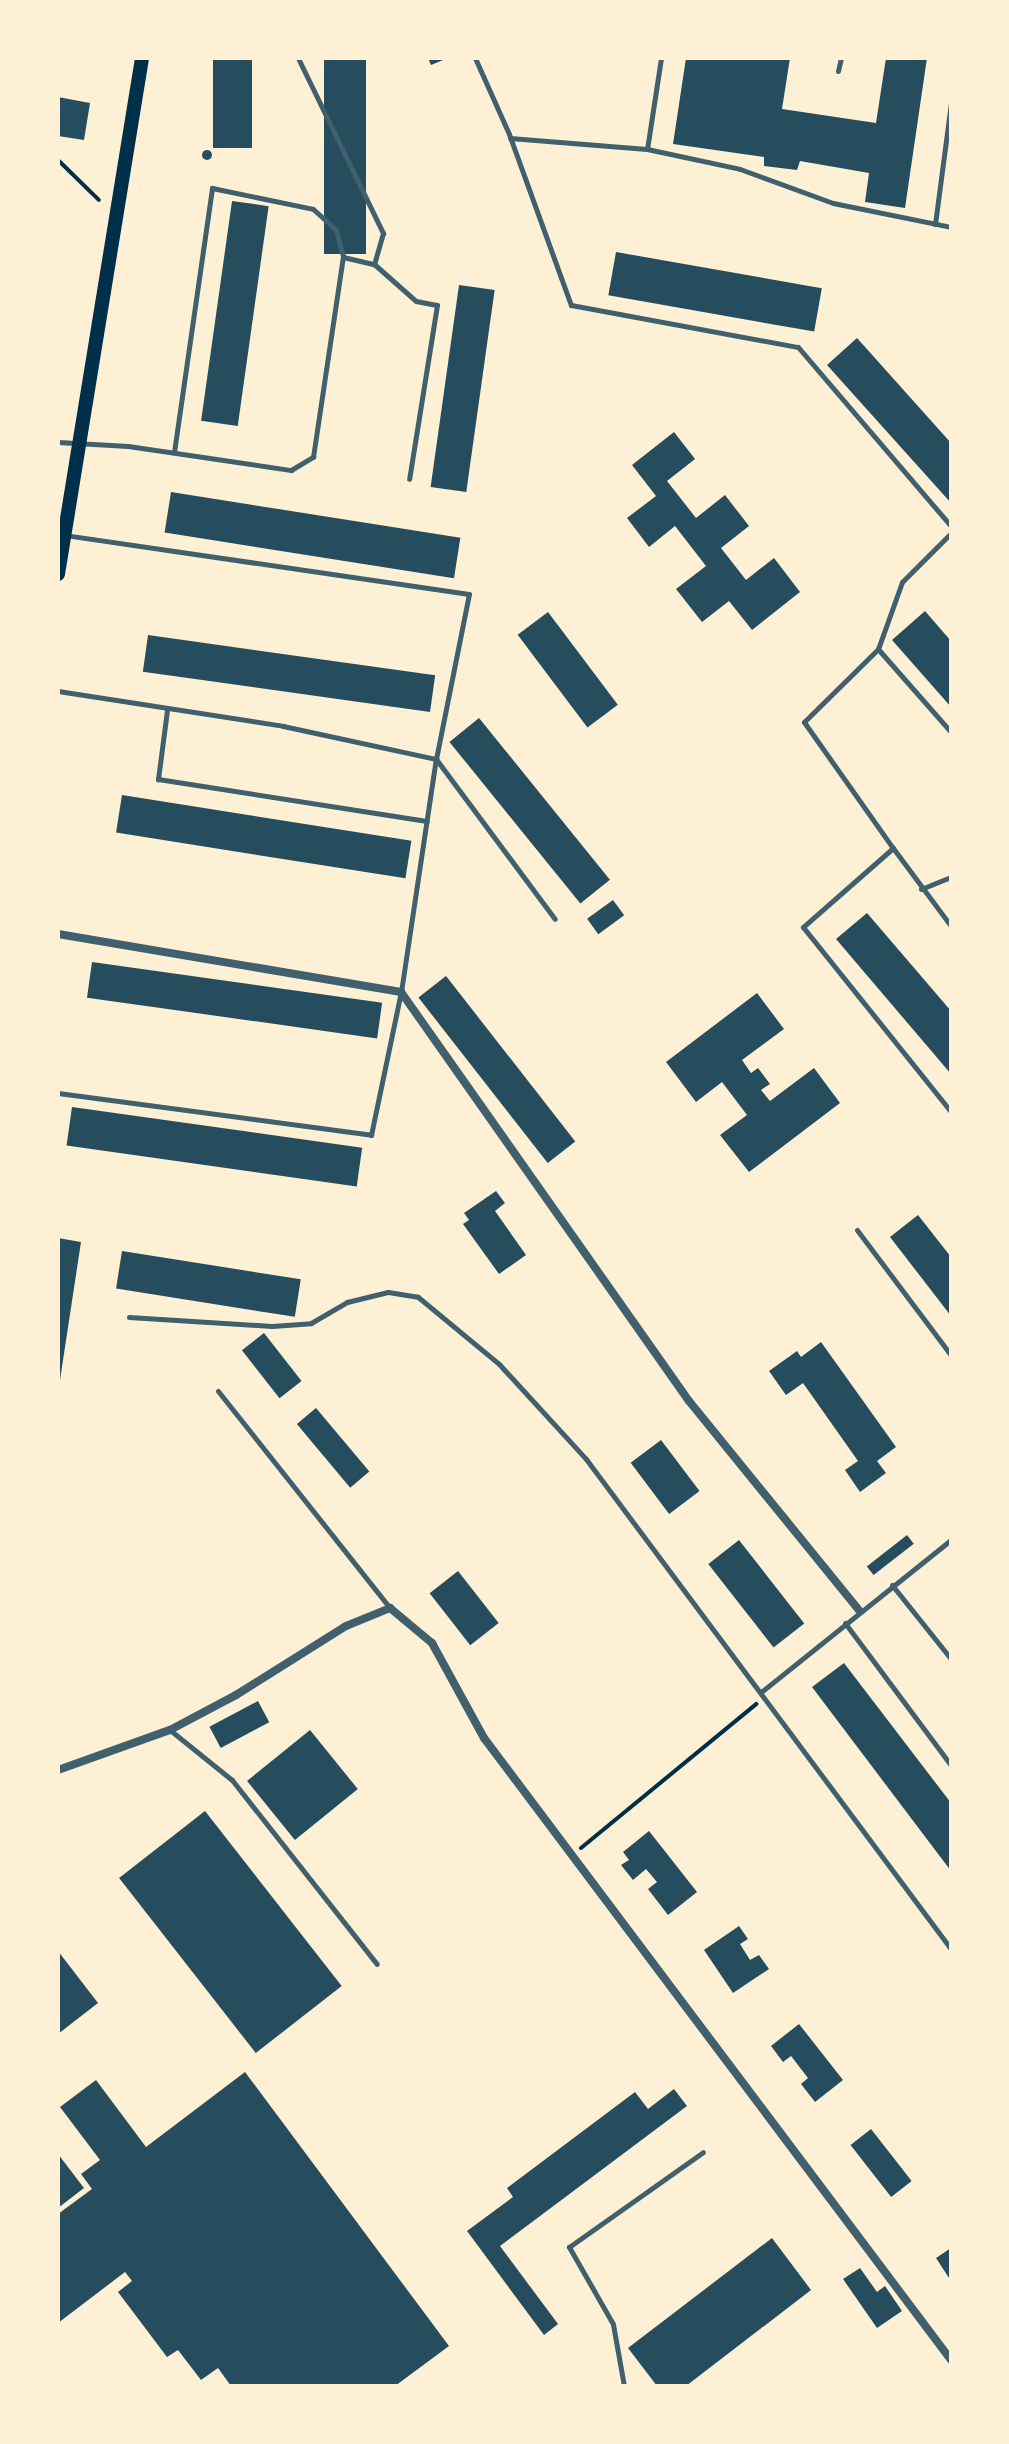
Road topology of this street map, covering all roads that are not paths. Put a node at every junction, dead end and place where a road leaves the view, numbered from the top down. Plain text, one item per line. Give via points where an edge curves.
1 (142, 58) edge
2 (298, 58) edge
3 (475, 58) edge
4 (661, 58) edge
5 (841, 58) edge
6 (838, 71) dead end
7 (951, 102) edge
8 (510, 138) junction
9 (647, 149) junction
10 (935, 224) junction
11 (951, 227) edge
12 (343, 257) junction
13 (374, 264) junction
14 (58, 442) edge
15 (81, 443) junction
16 (174, 452) junction
17 (409, 479) dead end
18 (951, 526) edge
19 (951, 533) edge
20 (65, 535) junction
21 (58, 574) edge
22 (878, 649) junction
23 (58, 691) edge
24 (167, 710) junction
25 (951, 732) edge
26 (436, 759) junction
27 (427, 821) junction
28 (893, 848) junction
29 (951, 877) edge
30 (921, 889) junction
31 (555, 919) dead end
32 (951, 926) edge
33 (58, 934) edge
34 (401, 992) junction
35 (58, 1093) edge
36 (951, 1112) edge
37 (857, 1230) dead end
38 (129, 1317) dead end
39 (951, 1355) edge
40 (218, 1391) dead end
41 (951, 1540) edge
42 (892, 1585) junction
43 (390, 1608) junction
44 (859, 1610) junction
45 (845, 1623) junction
46 (951, 1659) edge
47 (763, 1695) junction
48 (170, 1730) junction
49 (951, 1765) edge
50 (58, 1770) edge
51 (951, 1949) edge
52 (377, 1964) dead end
53 (703, 2152) dead end
54 (951, 2360) edge
55 (624, 2386) edge

1 - 15 main road
2 - 13 lane via 383,233
3 - 8 lane
4 - 9 lane
5 - 6 lane
7 - 10 lane
8 - 9 lane
8 - 18 lane via 571,305 798,347
9 - 10 lane via 740,169 833,203
10 - 11 lane
12 - 13 lane
12 - 16 lane via 313,457 291,470
12 - 16 lane via 336,230 313,209 212,188
13 - 17 lane via 416,301 437,305
14 - 15 lane
15 - 16 lane
15 - 20 main road
19 - 22 lane via 902,582
20 - 21 main road
20 - 26 lane via 469,594
22 - 25 lane
22 - 28 lane via 804,722
23 - 24 lane
24 - 26 lane via 283,726
24 - 27 lane via 158,779
26 - 27 lane
26 - 31 lane
27 - 34 lane
28 - 30 lane
28 - 36 lane via 803,927
29 - 30 lane
30 - 32 lane
33 - 34 street
34 - 35 lane via 371,1135
34 - 44 street via 689,1401
37 - 39 lane
38 - 47 lane via 272,1326 311,1323 347,1302 388,1292 418,1297 499,1364 586,1459
40 - 43 lane
41 - 42 lane
42 - 44 lane
42 - 46 lane
43 - 48 street via 346,1626
43 - 54 street via 432,1643 484,1738
44 - 45 lane
45 - 47 lane
45 - 49 lane
47 - 51 lane
48 - 50 street
48 - 52 lane via 232,1780
53 - 55 lane via 569,2247 613,2324

